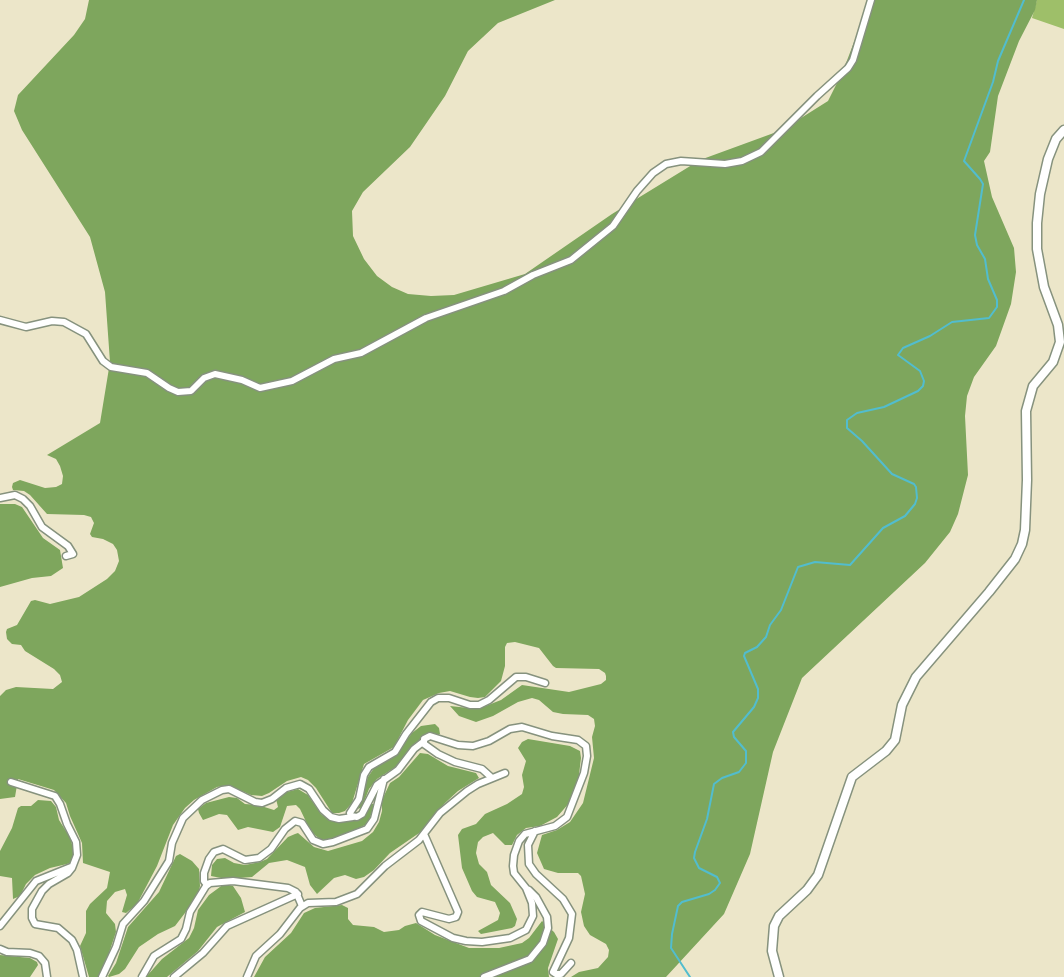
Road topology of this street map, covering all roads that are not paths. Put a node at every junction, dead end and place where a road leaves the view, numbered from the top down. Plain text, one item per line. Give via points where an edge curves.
1 (871, 0) edge
2 (1064, 130) edge
3 (1064, 141) edge
4 (1052, 148) junction
5 (0, 321) edge
6 (0, 498) edge
7 (66, 556) dead end
8 (545, 683) dead end
9 (423, 742) junction
10 (505, 773) dead end
11 (384, 778) junction
12 (492, 778) junction
13 (11, 782) dead end
14 (353, 817) junction
15 (534, 831) junction
16 (423, 834) junction
17 (73, 865) junction
18 (207, 885) junction
19 (526, 888) junction
20 (298, 894) junction
21 (302, 906) junction
22 (0, 926) edge
23 (0, 949) edge
24 (571, 963) dead end
25 (47, 977) edge
26 (83, 977) edge
27 (102, 977) edge
28 (142, 977) edge
29 (174, 977) edge
30 (248, 977) edge
31 (484, 977) edge
32 (779, 977) edge

1 - 5 street via 854,60 761,152 725,164 666,164 637,191 613,226 567,262 504,291 426,318 361,353 334,359 292,381 261,387 215,374 204,378 191,391 178,392 147,373 108,366 86,333 64,322 26,327
2 - 4 street
3 - 4 street
4 - 32 street via 1040,194 1037,249 1060,342 1053,362 1033,386 1026,411 1027,480 1022,544 989,592 916,677 902,705 894,740 886,751 852,777 818,875 778,916 774,926 772,951
6 - 7 street via 15,495 23,499 42,527 68,546 73,554
8 - 14 street via 516,677 476,706 449,698 431,702 395,752 369,767 350,813
9 - 11 street via 398,770
9 - 12 street via 449,760 482,769
9 - 15 street via 430,736 472,746 519,727 584,742 585,768 568,815 559,824
10 - 12 street
11 - 14 street via 362,814
11 - 18 street via 374,819 367,829 322,844 314,840 302,823 295,821 259,858 245,860 223,849 214,852 204,873
12 - 16 street via 466,791
13 - 17 street via 50,793 59,800 77,846
14 - 27 street via 339,819 328,815 309,789 300,784 262,803 229,789 202,800 183,818 167,865 144,901 123,924
15 - 19 street via 521,837 513,863 514,873
15 - 24 street via 528,845 529,864 573,914 570,934 554,972 561,974
16 - 19 street via 458,912 449,919 422,912 419,917 453,938 498,940 519,935 529,928 533,916
16 - 21 street via 357,894 336,902
17 - 22 street via 32,884
17 - 26 street via 68,873 44,888 32,909 32,918 35,924 58,928 72,940
18 - 20 street via 225,880 257,883 288,888
18 - 28 street via 190,912 182,937 154,956
19 - 31 street via 546,914 548,928 544,939 530,959
20 - 21 street
20 - 29 street via 227,926
21 - 30 street via 280,934 258,953
23 - 25 street via 39,956 45,963

